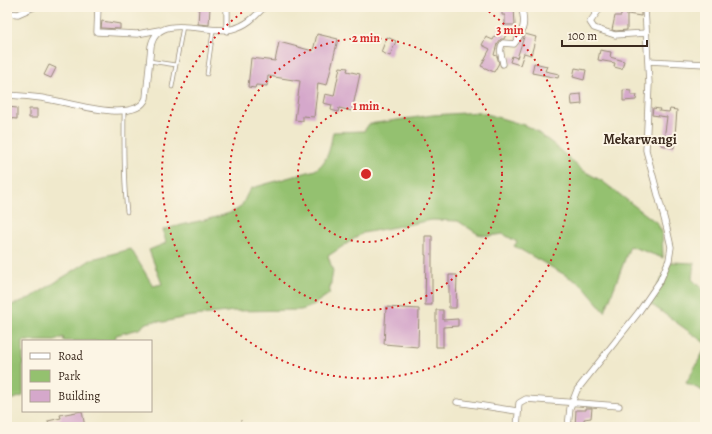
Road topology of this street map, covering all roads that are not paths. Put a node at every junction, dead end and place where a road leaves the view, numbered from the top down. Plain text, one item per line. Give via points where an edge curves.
1 (34, 7) edge
2 (98, 7) edge
3 (227, 7) edge
4 (264, 7) edge
5 (521, 7) edge
6 (601, 7) edge
7 (645, 7) edge
8 (7, 13) edge
9 (183, 26) junction
10 (162, 30) junction
11 (213, 31) junction
12 (227, 31) junction
13 (646, 32) junction
14 (149, 61) junction
15 (648, 61) junction
16 (503, 64) dead end
17 (705, 64) edge
18 (176, 65) junction
19 (207, 74) dead end
20 (172, 87) dead end
21 (7, 95) edge
22 (124, 110) junction
23 (127, 212) dead end
24 (572, 401) junction
25 (457, 402) dead end
26 (619, 406) dead end
27 (517, 412) junction
28 (517, 427) edge
29 (568, 427) edge

1 - 8 street via 18,14
2 - 10 street via 97,32 137,34
3 - 12 street
4 - 12 street via 242,27
5 - 16 street via 525,18 524,26 514,44 501,45
6 - 13 street via 590,22 594,28 615,35
7 - 13 street
9 - 10 street
9 - 11 street
9 - 18 lane
10 - 14 street via 152,39
11 - 12 street
11 - 19 lane
13 - 15 street
14 - 18 lane
14 - 22 street via 144,103 137,108
15 - 17 street
15 - 24 street via 646,150 671,247 669,260 660,281 638,313 582,383
18 - 20 lane
21 - 22 street via 49,99 96,109
22 - 23 lane
24 - 26 street
24 - 27 street via 526,399 519,403
24 - 29 street
25 - 27 street
27 - 28 street

